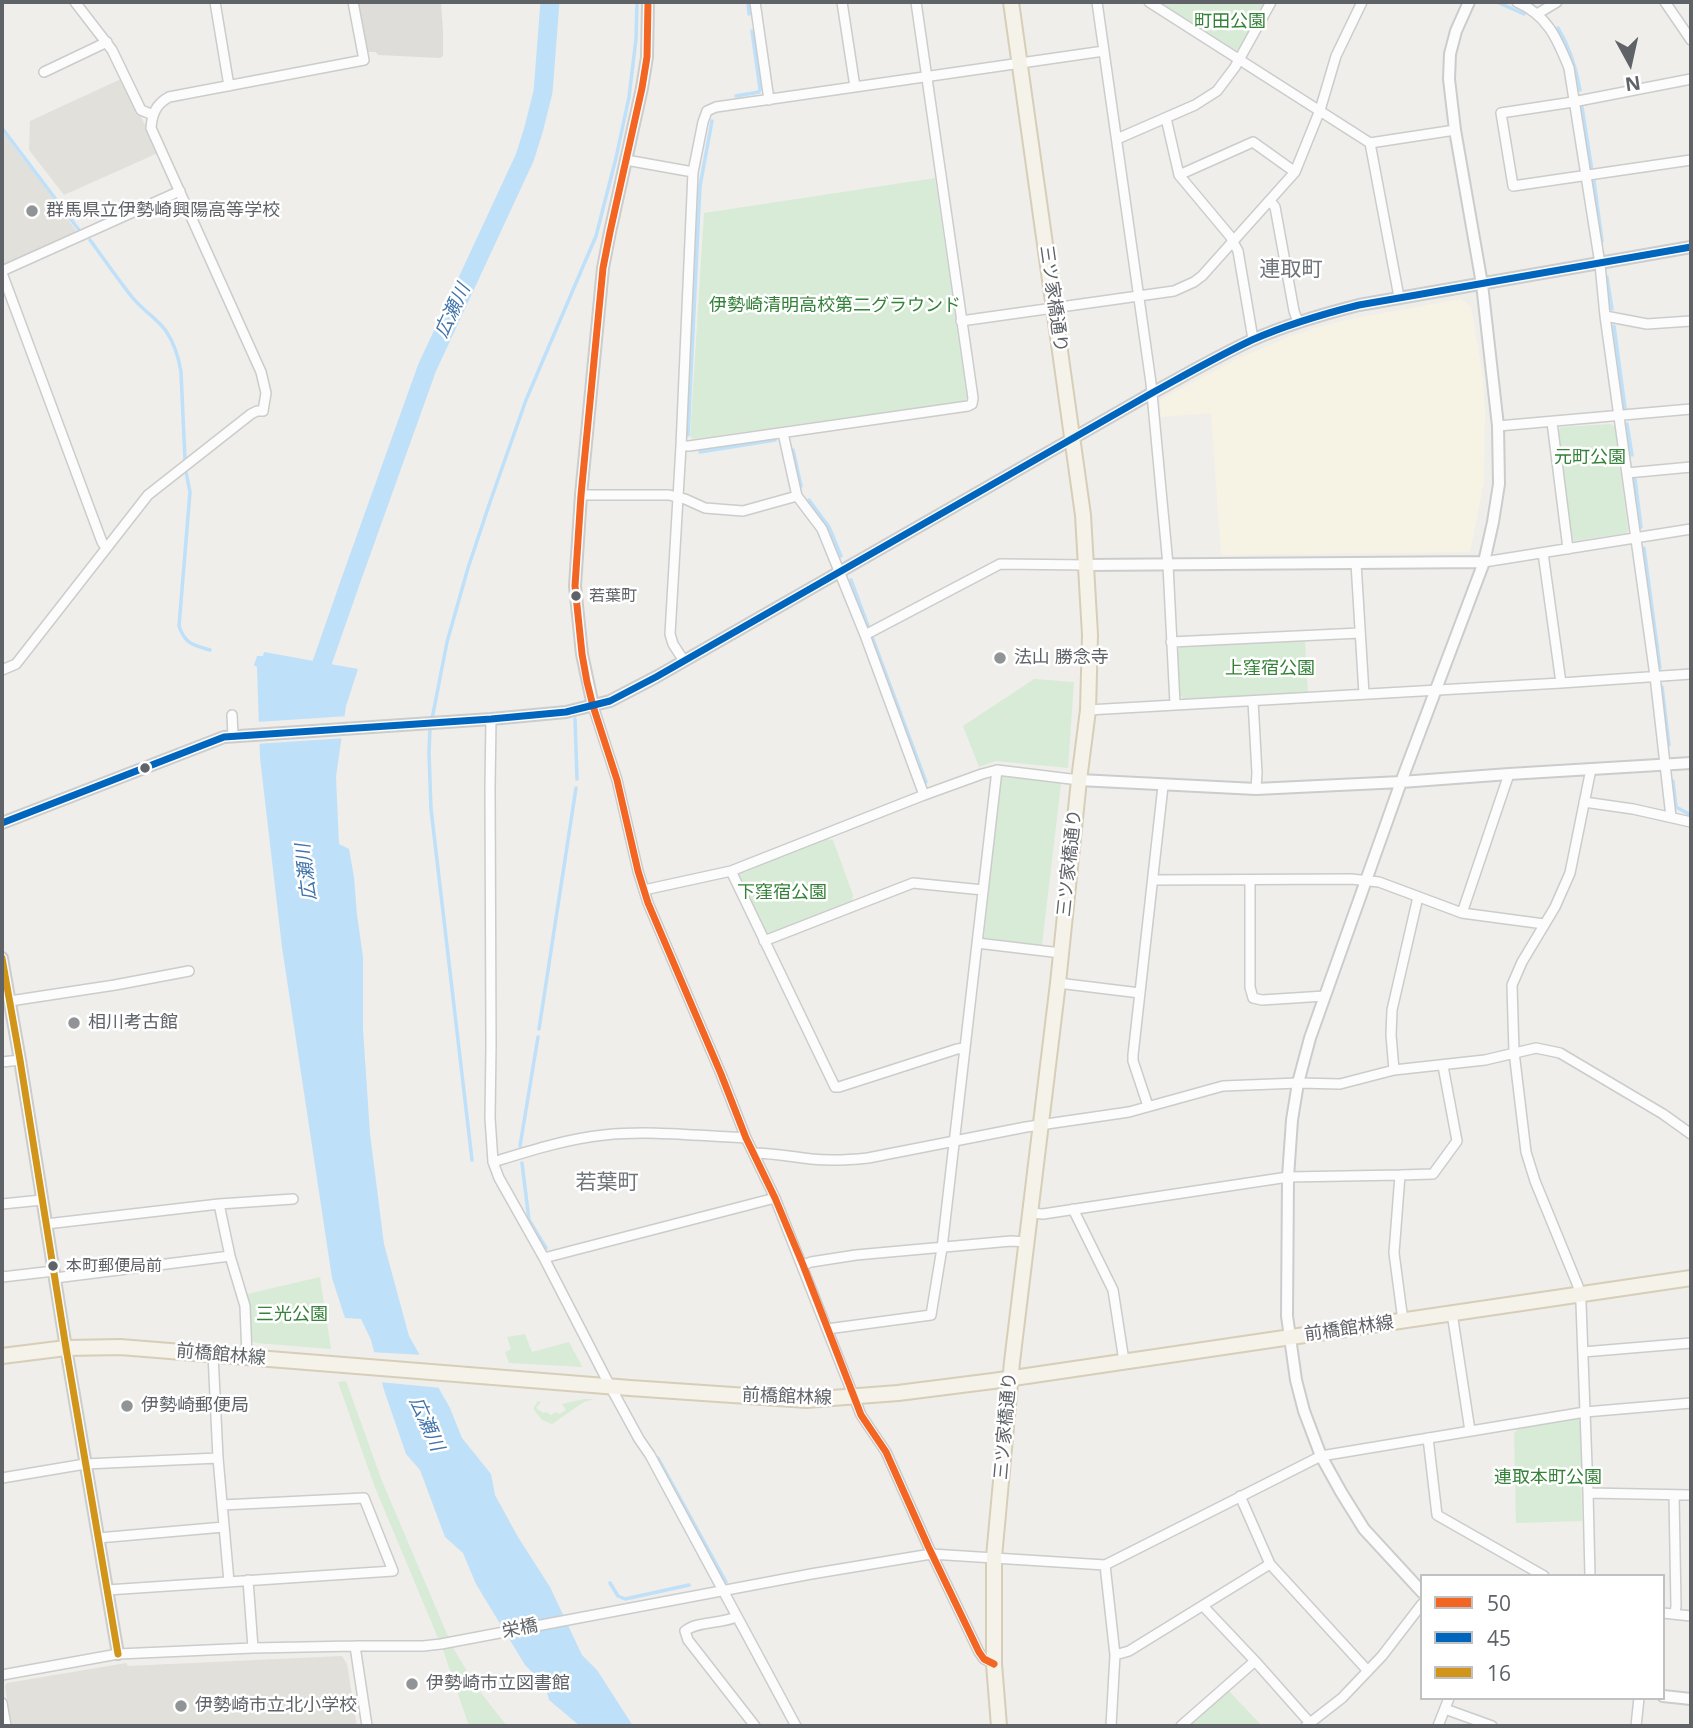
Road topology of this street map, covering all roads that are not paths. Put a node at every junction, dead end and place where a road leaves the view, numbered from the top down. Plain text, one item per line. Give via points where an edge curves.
1 (75, 2) edge
2 (215, 2) edge
3 (352, 2) edge
4 (648, 2) edge
5 (755, 2) edge
6 (842, 2) edge
7 (916, 2) edge
8 (1011, 2) edge
9 (1097, 2) edge
10 (1149, 2) edge
11 (1271, 2) edge
12 (1362, 2) edge
13 (1469, 2) edge
14 (1517, 2) edge
15 (1557, 2) edge
16 (1665, 2) edge
17 (1537, 14) junction
18 (1691, 40) edge
19 (107, 42) junction
20 (1104, 51) junction
21 (1240, 60) junction
22 (1020, 64) junction
23 (44, 72) dead end
24 (926, 77) junction
25 (1691, 79) edge
26 (229, 86) junction
27 (855, 87) junction
28 (769, 100) junction
29 (1573, 102) junction
30 (1320, 110) junction
31 (153, 115) junction
32 (1166, 118) junction
33 (1455, 130) junction
34 (1117, 139) junction
35 (1370, 143) junction
36 (626, 160) junction
37 (1691, 160) edge
38 (693, 172) junction
39 (1295, 172) junction
40 (1179, 175) junction
41 (1585, 176) junction
42 (180, 191) junction
43 (1270, 201) junction
44 (1234, 242) junction
45 (1691, 247) edge
46 (1600, 264) junction
47 (2, 272) edge
48 (1482, 284) junction
49 (1139, 296) junction
50 (1399, 297) junction
51 (1054, 308) junction
52 (1605, 316) junction
53 (961, 321) junction
54 (1691, 321) edge
55 (1298, 323) junction
56 (1253, 339) junction
57 (1152, 393) junction
58 (1691, 409) edge
59 (1618, 416) junction
60 (1552, 422) junction
61 (1499, 426) junction
62 (783, 433) junction
63 (1073, 439) junction
64 (681, 446) junction
65 (1691, 467) edge
66 (1627, 473) junction
67 (581, 495) junction
68 (797, 496) junction
69 (677, 497) junction
70 (1691, 529) edge
71 (1635, 538) junction
72 (106, 548) junction
73 (1568, 549) junction
74 (1543, 553) junction
75 (1484, 562) junction
76 (1356, 563) junction
77 (1087, 565) junction
78 (1168, 565) junction
79 (840, 573) junction
80 (1360, 633) junction
81 (865, 635) junction
82 (1171, 642) junction
83 (684, 661) junction
84 (2, 670) edge
85 (1691, 674) edge
86 (1654, 676) junction
87 (1561, 683) junction
88 (1435, 690) junction
89 (1364, 694) junction
90 (1253, 701) junction
91 (1175, 704) junction
92 (593, 706) junction
93 (1088, 710) junction
94 (232, 715) dead end
95 (491, 719) junction
96 (237, 735) junction
97 (1691, 763) edge
98 (1665, 764) junction
99 (1591, 769) junction
100 (997, 770) junction
101 (1509, 774) junction
102 (1079, 780) junction
103 (1401, 782) junction
104 (1163, 786) junction
105 (1256, 789) junction
106 (924, 795) junction
107 (1584, 802) junction
108 (1671, 817) junction
109 (1691, 822) edge
110 (2, 823) edge
111 (731, 871) junction
112 (1153, 880) junction
113 (1250, 880) junction
114 (1366, 880) junction
115 (644, 890) junction
116 (983, 890) junction
117 (1418, 897) junction
118 (1462, 914) junction
119 (1544, 924) junction
120 (764, 941) junction
121 (977, 943) junction
122 (1061, 953) junction
123 (2, 958) edge
124 (188, 971) dead end
125 (1058, 983) junction
126 (1140, 993) junction
127 (1325, 996) junction
128 (10, 1001) junction
129 (965, 1048) junction
130 (1514, 1052) junction
131 (20, 1060) junction
132 (2, 1062) edge
133 (1443, 1066) junction
134 (1394, 1070) junction
135 (1298, 1083) junction
136 (1148, 1106) junction
137 (1040, 1125) junction
138 (1691, 1134) edge
139 (746, 1138) junction
140 (954, 1141) junction
141 (754, 1153) junction
142 (493, 1162) junction
143 (1401, 1175) junction
144 (1288, 1177) junction
145 (775, 1198) junction
146 (293, 1199) dead end
147 (42, 1200) junction
148 (2, 1204) edge
149 (219, 1204) junction
150 (1073, 1209) junction
151 (1030, 1213) junction
152 (46, 1224) junction
153 (1026, 1242) junction
154 (942, 1248) junction
155 (230, 1256) junction
156 (544, 1258) junction
157 (803, 1265) junction
158 (54, 1275) junction
159 (2, 1277) edge
160 (1691, 1278) edge
161 (1580, 1295) junction
162 (1452, 1313) junction
163 (1403, 1321) junction
164 (827, 1329) junction
165 (1289, 1337) junction
166 (1691, 1343) edge
167 (66, 1348) junction
168 (1583, 1352) junction
169 (213, 1354) junction
170 (2, 1356) edge
171 (247, 1356) junction
172 (1124, 1361) junction
173 (1011, 1378) junction
174 (610, 1386) junction
175 (855, 1397) junction
176 (1691, 1403) edge
177 (1584, 1412) junction
178 (1470, 1431) junction
179 (1428, 1438) junction
180 (1321, 1455) junction
181 (218, 1458) junction
182 (85, 1464) junction
183 (2, 1478) edge
184 (1588, 1493) junction
185 (1674, 1495) junction
186 (1691, 1495) edge
187 (1240, 1496) junction
188 (222, 1505) junction
189 (224, 1527) junction
190 (98, 1538) junction
191 (931, 1554) junction
192 (995, 1557) junction
193 (1270, 1564) junction
194 (1105, 1566) junction
195 (1540, 1574) edge
196 (1590, 1574) edge
197 (248, 1580) junction
198 (229, 1582) junction
199 (107, 1590) junction
200 (1420, 1590) edge
201 (722, 1591) junction
202 (1203, 1606) junction
203 (1420, 1607) edge
204 (1665, 1612) edge
205 (1675, 1614) junction
206 (1691, 1616) edge
207 (736, 1617) junction
208 (355, 1646) junction
209 (253, 1648) junction
210 (118, 1654) junction
211 (1115, 1655) junction
212 (1255, 1661) junction
213 (994, 1664) junction
214 (1368, 1671) junction
215 (2, 1675) edge
216 (1665, 1696) edge
217 (1691, 1699) edge
218 (1448, 1700) edge
219 (1639, 1700) edge
220 (2, 1703) edge
221 (1445, 1709) junction
222 (1308, 1725) edge
223 (6, 1726) edge
224 (366, 1726) edge
225 (755, 1726) edge
226 (796, 1726) edge
227 (999, 1726) edge
228 (1111, 1726) edge
229 (1181, 1726) edge
230 (1438, 1726) edge
231 (1492, 1726) edge
232 (1636, 1726) edge

1 - 19 street
2 - 26 street
3 - 26 street via 364,60
4 - 36 street via 647,57
5 - 28 street
6 - 27 street
7 - 24 street
8 - 22 main road, 三ツ家橋通り
9 - 20 street
10 - 21 street
11 - 21 street
12 - 30 street via 1336,56
13 - 33 street via 1450,54
14 - 17 street
15 - 17 street
16 - 18 street
17 - 29 street via 1558,40 1569,68
19 - 23 street
19 - 31 street via 141,110
20 - 22 street
20 - 34 street
21 - 30 street
21 - 32 street via 1213,94
22 - 24 street
22 - 51 main road, 三ツ家橋通り
24 - 27 street
24 - 53 street
25 - 29 street
26 - 31 street via 169,97
27 - 28 street
28 - 38 street via 708,111
29 - 41 street
29 - 41 street via 1501,113 1513,186
30 - 35 street
30 - 39 street
31 - 42 street via 151,128
32 - 34 street
32 - 40 street
33 - 35 street
33 - 48 street
34 - 49 street
35 - 50 street
36 - 38 street
36 - 67 street via 603,268
37 - 41 street
38 - 64 street
39 - 40 street via 1253,142
39 - 43 street
40 - 44 street
41 - 46 street
42 - 47 street
42 - 72 street via 261,372 266,400 263,411 251,414 148,495
43 - 44 street
43 - 55 street via 1278,217
44 - 49 street via 1194,282
44 - 56 street
45 - 46 street
46 - 48 street
46 - 52 street
47 - 72 street
48 - 50 street
48 - 61 street
49 - 51 street
49 - 57 street
50 - 55 street
51 - 53 street
51 - 63 main road, 三ツ家橋通り
52 - 54 street via 1647,324
52 - 59 street
53 - 62 street via 972,404
55 - 56 street
56 - 57 street
57 - 63 street
57 - 78 street
58 - 59 street
59 - 60 street
59 - 66 street
60 - 61 street
60 - 73 street
61 - 75 street via 1499,484
62 - 64 street
62 - 68 street
63 - 77 main road, 三ツ家橋通り
63 - 79 street
64 - 69 street
65 - 66 street
66 - 71 street
67 - 69 street
67 - 92 street via 575,596
68 - 69 street via 743,510 705,508
68 - 79 street via 822,529
69 - 83 street via 670,634
70 - 71 street
71 - 73 street
71 - 86 street
72 - 84 street via 16,664
73 - 74 street
74 - 75 street
74 - 87 street
75 - 76 street
75 - 88 street
76 - 78 street
76 - 80 street
77 - 78 street
77 - 81 street via 1000,565
77 - 93 main road, 三ツ家橋通り
78 - 82 street
79 - 81 street
79 - 83 street
80 - 82 street
80 - 89 street
81 - 106 street
82 - 91 street
83 - 92 street
85 - 86 street
86 - 87 street
86 - 98 street
87 - 88 street
88 - 89 street
88 - 103 street
89 - 90 street
90 - 91 street
90 - 105 street
91 - 93 street
92 - 95 street
92 - 115 street
93 - 102 main road, 三ツ家橋通り
94 - 96 street
95 - 96 street
95 - 142 street
96 - 110 street via 215,739
97 - 98 street
98 - 99 street
98 - 108 street
99 - 101 street
99 - 107 street
100 - 102 street
100 - 106 street
100 - 116 street
101 - 103 street
101 - 118 street
102 - 104 street
102 - 122 main road, 三ツ家橋通り
103 - 105 street
103 - 114 street
104 - 105 street
104 - 112 street
106 - 111 street
107 - 108 street
107 - 119 street via 1570,873
108 - 109 street
111 - 115 street
111 - 120 street
112 - 113 street
112 - 126 street
113 - 114 street
113 - 127 street via 1253,998
114 - 117 street
114 - 127 street
115 - 139 street
116 - 120 street via 913,883
116 - 121 street
117 - 118 street
117 - 134 street via 1392,1010
118 - 119 street
119 - 130 street via 1512,985
120 - 129 street via 835,1087
121 - 122 street
121 - 129 street
122 - 125 main road, 三ツ家橋通り
123 - 128 street
124 - 128 street
125 - 126 street
125 - 137 main road, 三ツ家橋通り
126 - 136 street via 1133,1061
127 - 135 street
128 - 131 street
129 - 140 street
130 - 133 street
130 - 138 street via 1536,1048 1560,1053
130 - 161 street via 1525,1152
131 - 132 street
131 - 147 street
133 - 134 street
133 - 143 street via 1457,1141 1433,1174
134 - 135 street via 1340,1084
135 - 136 street via 1223,1086
135 - 144 street
136 - 137 street
137 - 140 street
137 - 151 main road, 三ツ家橋通り
139 - 141 street
139 - 142 street via 612,1134
140 - 141 street via 846,1160
140 - 154 street
141 - 145 street
142 - 156 street
143 - 144 street
143 - 163 street via 1394,1253
144 - 150 street
144 - 165 street
145 - 156 street
145 - 157 street
146 - 149 street
147 - 148 street
147 - 152 street
149 - 152 street
149 - 155 street
150 - 151 street
150 - 172 street via 1113,1290
151 - 153 main road, 三ツ家橋通り
152 - 158 street
153 - 154 street
153 - 173 main road, 三ツ家橋通り
154 - 157 street
154 - 164 street via 931,1315
155 - 158 street
155 - 171 street via 245,1306
156 - 174 street
157 - 164 street
158 - 159 street
158 - 167 street
160 - 161 main road, 前橋館林線
161 - 162 main road, 前橋館林線
161 - 168 street
162 - 163 main road, 前橋館林線
162 - 178 street
163 - 165 main road, 前橋館林線
164 - 175 street
165 - 172 main road, 前橋館林線
165 - 180 street via 1304,1411
166 - 168 street
167 - 169 main road, 前橋館林線
167 - 170 main road, 前橋館林線
167 - 182 street
168 - 177 street
169 - 171 main road, 前橋館林線
169 - 181 street
171 - 174 main road, 前橋館林線
172 - 173 main road, 前橋館林線
173 - 175 main road, 前橋館林線
173 - 192 main road, 三ツ家橋通り
174 - 175 main road, 前橋館林線 via 786,1399
174 - 201 street
175 - 191 street via 861,1415 886,1452
176 - 177 street
177 - 178 street
177 - 184 street
178 - 179 street
179 - 180 street
179 - 195 street via 1437,1515
180 - 187 street
180 - 200 street via 1364,1529
181 - 182 street
181 - 188 street
182 - 183 street
182 - 190 street
184 - 185 street
184 - 196 street
185 - 186 street
185 - 205 street
187 - 193 street
187 - 194 street
188 - 189 street
188 - 197 street via 363,1498 393,1571
189 - 190 street
189 - 198 street
190 - 199 street
191 - 192 street, 栄橋
191 - 201 street, 栄橋
191 - 213 street via 979,1652
192 - 194 street, 栄橋
192 - 213 main road, 三ツ家橋通り
193 - 202 street
193 - 214 street
194 - 211 street
197 - 198 street
197 - 209 street
198 - 199 street
199 - 210 street
201 - 207 street
201 - 208 street, 栄橋 via 441,1644
202 - 211 street
202 - 212 street
203 - 214 street
204 - 205 street
205 - 206 street
207 - 225 street via 685,1631
207 - 226 street
208 - 209 street, 栄橋
208 - 224 street
209 - 210 street, 栄橋
210 - 215 street, 栄橋
211 - 228 street
212 - 222 street
212 - 229 street
213 - 227 main road, 三ツ家橋通り
214 - 222 street
216 - 217 street
218 - 221 street
219 - 232 street
220 - 223 street
221 - 230 street
221 - 231 street

